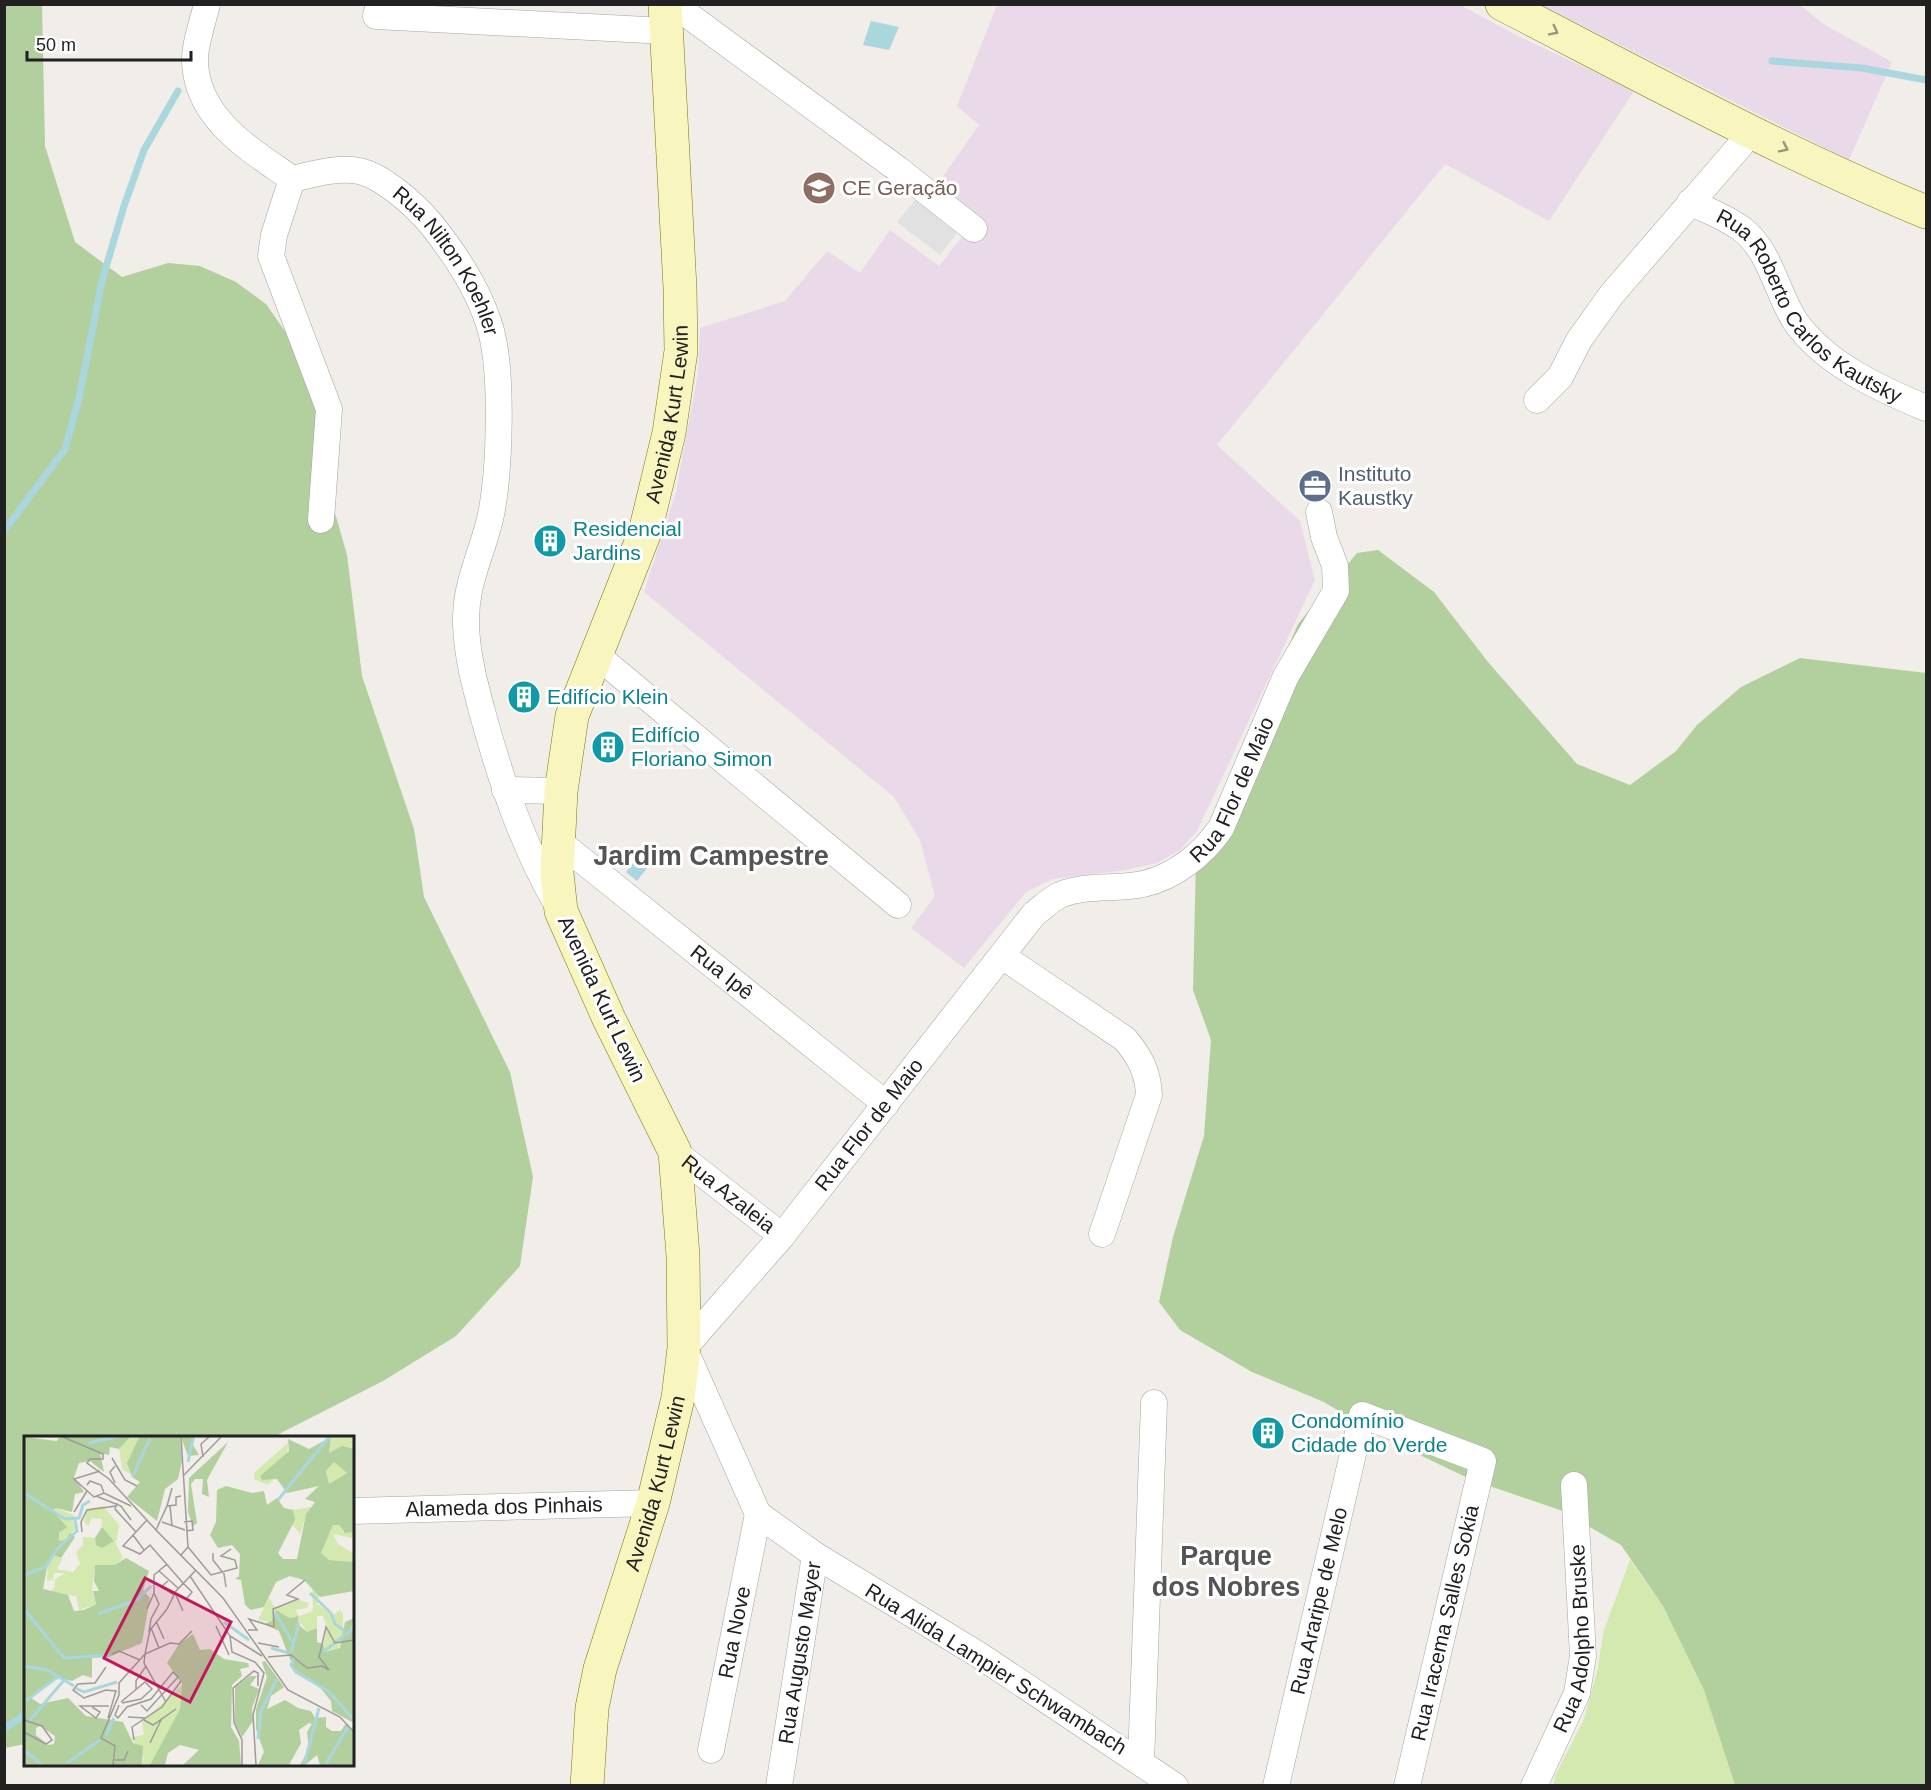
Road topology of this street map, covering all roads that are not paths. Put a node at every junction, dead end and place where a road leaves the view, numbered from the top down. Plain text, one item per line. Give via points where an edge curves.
1 (207, 4) edge
2 (1502, 4) edge
3 (377, 10) edge
4 (668, 13) edge
5 (1752, 132) junction
6 (292, 179) junction
7 (1690, 202) junction
8 (1926, 212) edge
9 (974, 230) dead end
10 (1537, 400) dead end
11 (1926, 408) edge
12 (1319, 512) dead end
13 (321, 520) dead end
14 (595, 654) junction
15 (506, 790) junction
16 (561, 791) junction
17 (558, 841) junction
18 (898, 905) dead end
19 (561, 911) junction
20 (1002, 956) junction
21 (886, 1104) junction
22 (675, 1152) junction
23 (1102, 1234) dead end
24 (782, 1236) junction
25 (684, 1348) junction
26 (1154, 1403) dead end
27 (1483, 1461) joint
28 (1574, 1485) dead end
29 (653, 1503) junction
30 (354, 1511) edge
31 (758, 1514) junction
32 (815, 1555) junction
33 (711, 1750) dead end
34 (1141, 1762) junction
35 (586, 1785) edge
36 (779, 1785) edge
37 (1175, 1785) edge
38 (1276, 1785) edge
39 (1407, 1785) edge
40 (1534, 1785) edge

1 - 6 street via 195,63 205,102 235,138
2 -> 5 main road
3 - 4 street
4 - 9 street via 899,170
4 - 14 main road, Avenida Kurt Lewin via 681,351 669,433 645,532
5 - 7 street, Rua Roberto Carlos Kautsky
5 -> 8 main road
6 - 13 street via 271,256 329,409
6 - 15 street, Rua Nilton Koehler via 334,170 361,171 417,207 466,272 489,322 496,382 497,476 489,520 467,591 466,625 471,669
7 - 10 street, Rua Roberto Carlos Kautsky via 1612,294 1579,340 1560,377
7 - 11 street, Rua Roberto Carlos Kautsky via 1744,231 1763,257 1794,319 1809,337 1863,380
12 - 20 street, Rua Flor de Maio via 1335,566 1336,591 1286,676 1221,828 1205,850 1144,884 1082,888 1058,896 1034,914
14 - 16 main road, Avenida Kurt Lewin via 572,716
14 - 18 street
15 - 16 street
15 - 19 street, Rua Nilton Koehler via 539,874
16 - 17 main road, Avenida Kurt Lewin
17 - 19 main road, Avenida Kurt Lewin
17 - 21 street, Rua Ipê
19 - 22 main road, Avenida Kurt Lewin
20 - 21 street, Rua Flor de Maio
20 - 23 street via 1125,1040 1148,1078 1149,1095
21 - 24 street, Rua Flor de Maio
22 - 24 street, Rua Azaleia
22 - 25 main road, Avenida Kurt Lewin via 683,1256
24 - 25 street, Rua Flor de Maio
25 - 29 main road, Avenida Kurt Lewin via 678,1398
25 - 31 street
26 - 34 street
27 - 38 street, Rua Araripe de Melo via 1362,1414
27 - 39 street, Rua Iracema Salles Sokia
28 - 40 street, Rua Adolpho Bruske via 1583,1656 1577,1693
29 - 30 street, Alameda dos Pinhais
29 - 35 main road, Avenida Kurt Lewin via 600,1669 592,1708
31 - 32 street, Rua Augusto Mayer
31 - 33 street, Rua Nove
32 - 34 street, Rua Alida Lampier Schwambach
32 - 36 street, Rua Augusto Mayer
34 - 37 street, Rua Alida Lampier Schwambach

